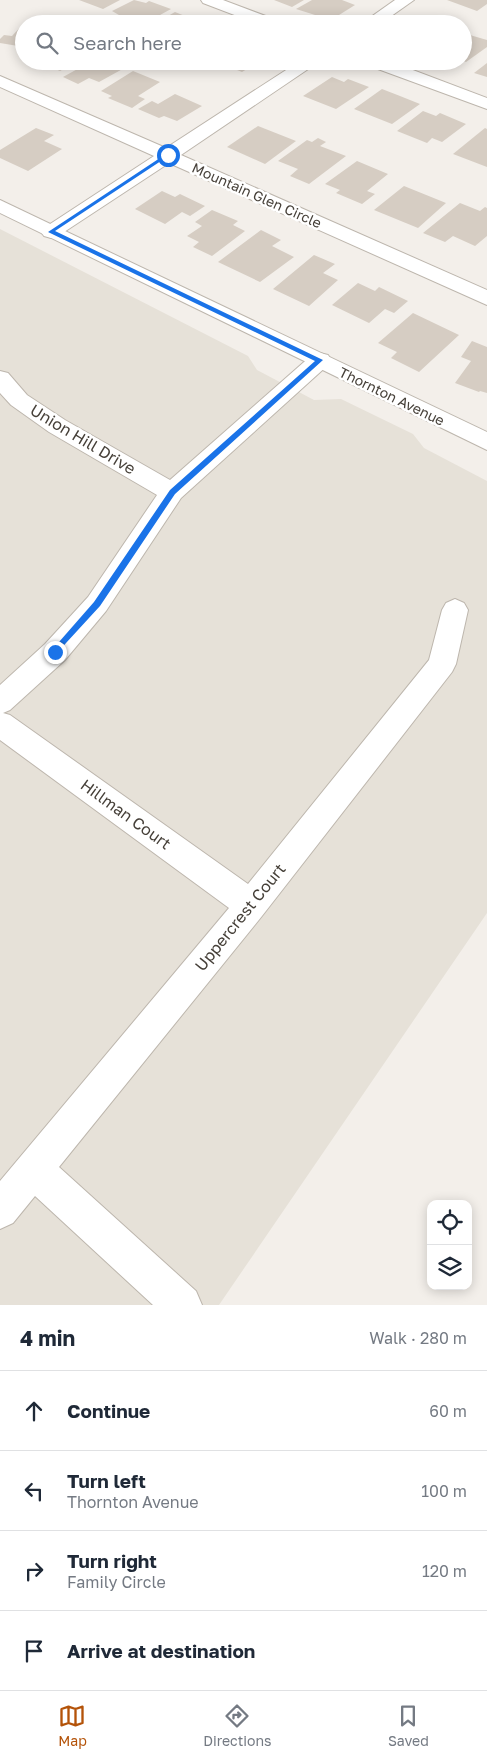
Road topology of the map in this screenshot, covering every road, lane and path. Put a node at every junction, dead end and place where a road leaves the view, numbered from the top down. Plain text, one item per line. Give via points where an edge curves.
1 (209, 0) edge
2 (406, 0) edge
3 (248, 15) edge
4 (383, 15) edge
5 (298, 70) edge
6 (397, 70) edge
7 (0, 81) edge
8 (487, 104) edge
9 (168, 155) junction
10 (0, 206) edge
11 (51, 232) junction
12 (487, 298) edge
13 (320, 360) junction
14 (0, 378) edge
15 (487, 442) edge
16 (172, 492) junction
17 (455, 610) dead end
18 (0, 702) edge
19 (0, 724) edge
20 (251, 905) junction
21 (33, 1169) junction
22 (0, 1210) edge
23 (182, 1305) edge

1 - 3 street
2 - 4 street
5 - 9 street
6 - 8 street
7 - 9 street, Mountain Glen Circle
9 - 11 street
9 - 12 street, Mountain Glen Circle
10 - 11 street, Thornton Avenue
11 - 13 street, Thornton Avenue
13 - 15 street, Thornton Avenue
13 - 16 street
14 - 16 street, Union Hill Drive via 19,400 57,426
16 - 18 street via 97,604 55,652
17 - 20 street, Uppercrest Court via 442,664
19 - 20 street, Hillman Court
20 - 21 street, Uppercrest Court
21 - 22 street, Uppercrest Court
21 - 23 street

